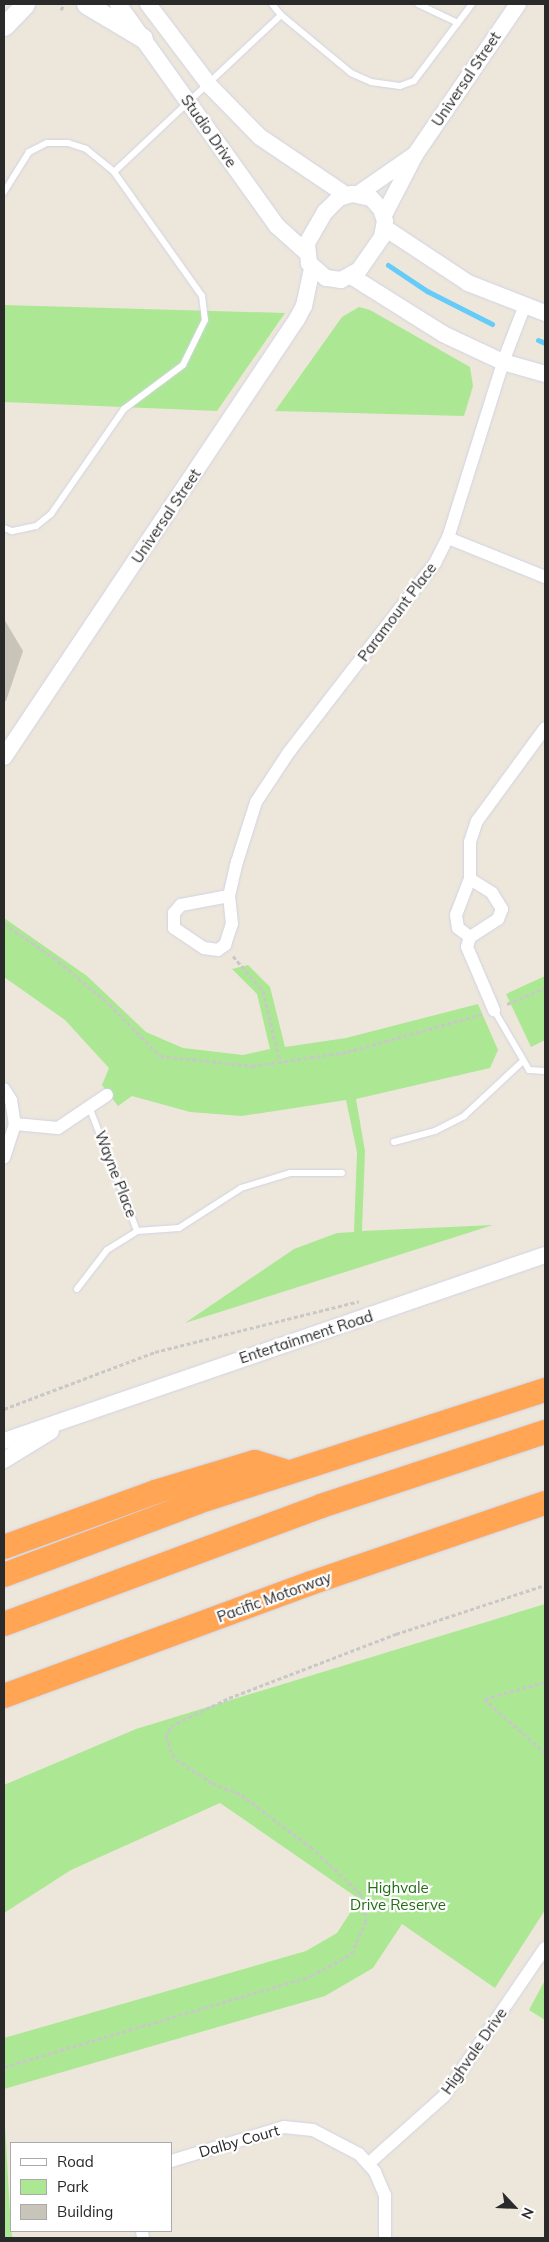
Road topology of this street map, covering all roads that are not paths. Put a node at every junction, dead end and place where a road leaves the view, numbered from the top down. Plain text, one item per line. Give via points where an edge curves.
1 (25, 4) edge
2 (86, 4) edge
3 (118, 4) edge
4 (148, 4) edge
5 (272, 4) edge
6 (418, 4) edge
7 (472, 4) edge
8 (518, 4) edge
9 (281, 15) junction
10 (458, 23) junction
11 (4, 26) edge
12 (143, 38) junction
13 (210, 86) junction
14 (190, 104) junction
15 (415, 155) junction
16 (114, 172) junction
17 (4, 192) edge
18 (352, 194) junction
19 (384, 221) junction
20 (309, 260) junction
21 (351, 276) junction
22 (525, 305) junction
23 (545, 313) edge
24 (503, 362) junction
25 (545, 374) edge
26 (4, 528) edge
27 (448, 538) junction
28 (545, 577) edge
29 (545, 728) edge
30 (7, 748) edge
31 (470, 879) junction
32 (229, 896) junction
33 (470, 937) junction
34 (494, 1010) joint
35 (523, 1061) junction
36 (545, 1071) edge
37 (4, 1089) edge
38 (107, 1095) dead end
39 (90, 1109) junction
40 (15, 1124) junction
41 (394, 1142) dead end
42 (4, 1157) edge
43 (342, 1173) dead end
44 (137, 1231) junction
45 (545, 1254) edge
46 (77, 1289) dead end
47 (545, 1390) edge
48 (68, 1421) junction
49 (545, 1432) edge
50 (4, 1441) edge
51 (4, 1460) edge
52 (288, 1472) junction
53 (545, 1503) edge
54 (4, 1547) edge
55 (4, 1575) edge
56 (4, 1624) edge
57 (4, 1696) edge
58 (545, 1948) edge
59 (172, 2161) edge
60 (368, 2164) junction
61 (385, 2238) edge

1 - 11 main road
2 - 12 main road
3 - 12 street, Studio Drive
4 - 13 street, Studio Drive
5 - 9 lane
6 - 10 lane
7 - 10 lane
8 - 15 street, Universal Street
9 - 10 lane via 351,73 390,86 414,81
9 - 13 lane
12 - 14 street, Studio Drive
13 - 14 lane
13 - 18 street, Studio Drive via 260,137
14 - 16 lane
14 - 20 street, Studio Drive via 277,226
15 - 18 street, Universal Street
15 - 19 street, Universal Street
16 - 17 lane via 86,148 68,143 47,143 29,152
16 - 26 lane via 202,296 205,320 183,365 124,409 51,514 36,526 12,531
18 - 19 street via 371,198
18 - 20 street via 332,204 316,223
19 - 21 street via 371,258
19 - 22 street via 468,283
20 - 21 street via 326,278
20 - 30 street, Universal Street via 304,306 296,319
21 - 24 street via 443,334
22 - 23 street
22 - 24 street, Paramount Place
24 - 25 street
24 - 27 street, Paramount Place
27 - 28 street
27 - 32 street, Paramount Place via 435,563 270,779 243,833
29 - 31 street via 477,821 470,842
31 - 33 street via 456,922 461,932
31 - 33 street via 492,893 502,909 490,927
32 - 32 street, Paramount Place via 181,905 172,922 179,934 204,948 218,950 225,945 232,924
33 - 34 street via 467,947
34 - 35 lane
35 - 36 lane via 529,1070
35 - 41 lane via 464,1116 435,1131
37 - 40 street via 11,1100
38 - 39 street, Wayne Place
39 - 40 street, Wayne Place via 58,1128
39 - 44 lane, Wayne Place
40 - 42 street
43 - 44 lane, Wayne Place via 290,1173 241,1188 179,1228
44 - 46 lane via 107,1250
45 - 48 street, Entertainment Road via 303,1341 173,1380
47 - 52 highway
48 - 50 street, Entertainment Road
48 - 51 street, Entertainment Road
49 - 56 highway via 321,1506
52 - 54 highway via 255,1462 155,1492
52 - 55 highway
53 - 57 highway, Pacific Motorway via 311,1583
58 - 60 street, Highvale Drive via 444,2096
59 - 60 street, Dalby Court via 284,2127 313,2130 334,2140
60 - 61 street, Dalby Court via 385,2195

